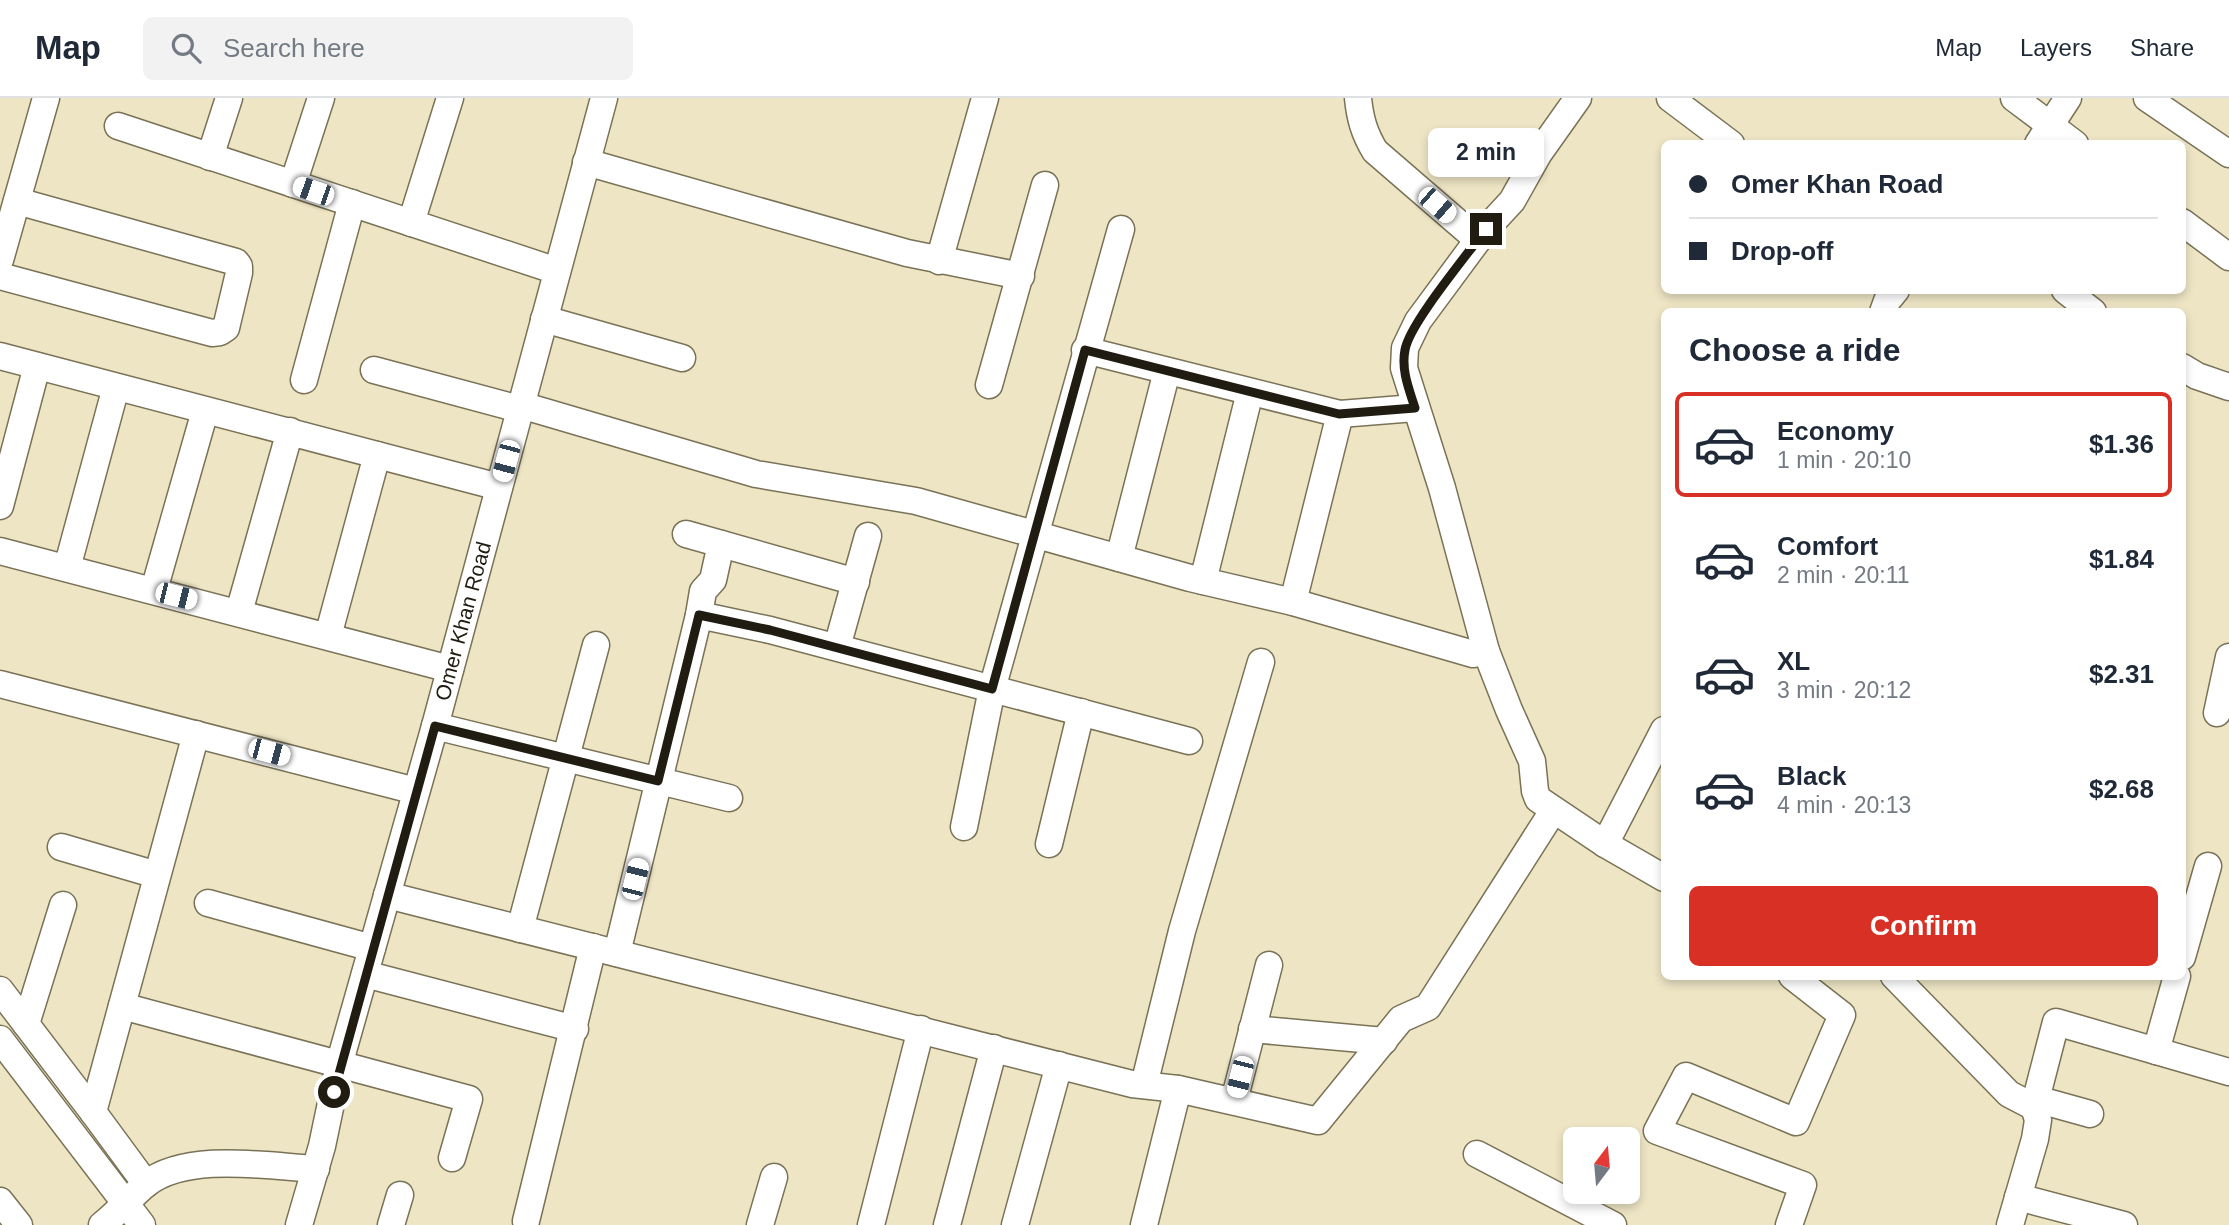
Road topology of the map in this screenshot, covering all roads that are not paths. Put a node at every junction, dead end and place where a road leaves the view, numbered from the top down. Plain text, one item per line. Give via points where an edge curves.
1 (46, 98) edge
2 (229, 98) edge
3 (321, 98) edge
4 (450, 98) edge
5 (604, 98) edge
6 (985, 98) edge
7 (1358, 98) edge
8 (1577, 98) edge
9 (1670, 98) edge
10 (2014, 98) edge
11 (2068, 98) edge
12 (2147, 98) edge
13 (118, 126) dead end
14 (2044, 135) edge
15 (1726, 140) edge
16 (2061, 140) edge
17 (2229, 154) edge
18 (210, 157) junction
19 (586, 162) junction
20 (293, 184) junction
21 (1045, 185) dead end
22 (17, 201) junction
23 (352, 204) junction
24 (411, 223) junction
25 (2186, 225) edge
26 (1121, 229) dead end
27 (1478, 240) junction
28 (2229, 257) edge
29 (0, 260) edge
30 (939, 261) junction
31 (557, 271) junction
32 (0, 276) edge
33 (1021, 276) junction
34 (2070, 294) edge
35 (2088, 308) edge
36 (544, 319) junction
37 (1085, 350) junction
38 (0, 356) edge
39 (682, 358) dead end
40 (37, 366) junction
41 (2186, 369) edge
42 (374, 370) dead end
43 (1167, 371) junction
44 (304, 380) dead end
45 (989, 385) dead end
46 (2228, 385) edge
47 (116, 387) junction
48 (1250, 392) junction
49 (520, 407) junction
50 (1415, 408) junction
51 (205, 411) junction
52 (1339, 414) junction
53 (290, 431) junction
54 (9, 439) edge
55 (377, 455) junction
56 (499, 487) junction
57 (0, 506) edge
58 (686, 534) dead end
59 (1036, 535) junction
60 (869, 536) dead end
61 (721, 544) junction
62 (0, 551) edge
63 (1119, 558) junction
64 (67, 568) junction
65 (1203, 581) junction
66 (856, 582) junction
67 (154, 590) junction
68 (1293, 602) junction
69 (239, 612) junction
70 (699, 615) junction
71 (328, 636) junction
72 (596, 645) dead end
73 (837, 648) junction
74 (1486, 651) junction
75 (2229, 658) edge
76 (1261, 662) dead end
77 (450, 669) junction
78 (0, 684) edge
79 (992, 689) junction
80 (1081, 712) junction
81 (2217, 713) dead end
82 (435, 726) junction
83 (196, 734) junction
84 (1661, 736) edge
85 (1189, 741) dead end
86 (565, 758) junction
87 (658, 781) junction
88 (416, 791) junction
89 (729, 798) dead end
90 (1553, 811) junction
91 (964, 827) dead end
92 (1049, 844) dead end
93 (1605, 844) junction
94 (61, 847) dead end
95 (2208, 866) dead end
96 (157, 875) junction
97 (1661, 876) edge
98 (387, 895) junction
99 (208, 903) dead end
100 (63, 905) dead end
101 (520, 929) junction
102 (2186, 943) edge
103 (372, 948) junction
104 (605, 950) junction
105 (1269, 965) dead end
106 (365, 974) junction
107 (1797, 980) edge
108 (1898, 980) edge
109 (2176, 980) edge
110 (0, 990) edge
111 (122, 1006) junction
112 (26, 1024) junction
113 (575, 1029) junction
114 (921, 1029) junction
115 (1252, 1029) junction
116 (0, 1039) edge
117 (1384, 1041) junction
118 (994, 1048) junction
119 (2156, 1051) junction
120 (339, 1065) junction
121 (1059, 1065) junction
122 (2229, 1072) edge
123 (1144, 1085) junction
124 (1178, 1089) junction
125 (1234, 1101) junction
126 (2035, 1103) junction
127 (93, 1112) junction
128 (2090, 1114) dead end
129 (1477, 1154) dead end
130 (452, 1158) dead end
131 (316, 1169) junction
132 (774, 1177) dead end
133 (146, 1184) junction
134 (400, 1195) dead end
135 (2018, 1197) junction
136 (0, 1201) edge
137 (126, 1204) junction
138 (526, 1221) dead end
139 (19, 1225) edge
140 (102, 1225) edge
141 (142, 1225) edge
142 (299, 1225) edge
143 (391, 1225) edge
144 (760, 1225) edge
145 (871, 1225) edge
146 (947, 1225) edge
147 (1015, 1225) edge
148 (1144, 1225) edge
149 (1613, 1225) edge
150 (1789, 1225) edge
151 (2010, 1225) edge
152 (2124, 1225) edge

1 - 22 street
2 - 18 street
3 - 20 street
4 - 24 street
5 - 19 street, Omer Khan Road
6 - 30 street
7 - 27 street via 1360,120 1375,151
8 - 27 street via 1512,201
9 - 15 street
10 - 14 street
11 - 14 street
12 - 17 street
13 - 18 street
14 - 16 street
18 - 20 street
19 - 30 street
19 - 31 street, Omer Khan Road
20 - 23 street
21 - 33 street
22 - 29 street
22 - 32 street via 236,262 239,273 226,328 212,333
23 - 24 street
23 - 44 street
24 - 31 street
25 - 28 street
26 - 37 street
27 - 50 street via 1418,321 1405,348 1404,368
30 - 33 street
31 - 36 street, Omer Khan Road
33 - 45 street
34 - 35 street
36 - 39 street
36 - 49 street, Omer Khan Road
37 - 43 street
37 - 59 street
38 - 40 street
40 - 47 street
40 - 54 street
41 - 46 street
42 - 49 street
43 - 48 street
43 - 63 street
47 - 51 street
47 - 64 street
48 - 52 street
48 - 65 street
49 - 56 street, Omer Khan Road
49 - 59 street via 756,474 916,501
50 - 52 street
50 - 74 street
51 - 53 street
51 - 67 street
52 - 68 street
53 - 55 street
53 - 69 street
54 - 57 street
55 - 56 street
55 - 71 street
56 - 77 street, Omer Khan Road
58 - 61 street
59 - 63 street
59 - 79 street
60 - 66 street
61 - 66 street
61 - 70 street
62 - 64 street
63 - 65 street
64 - 67 street
65 - 68 street
66 - 73 street
67 - 69 street
68 - 74 street via 1473,654
69 - 71 street
70 - 73 street
70 - 87 street
71 - 77 street
72 - 86 street
73 - 79 street
74 - 90 street via 1532,761 1538,799
75 - 81 street
76 - 123 street via 1182,931
77 - 82 street, Omer Khan Road
78 - 83 street
79 - 80 street
79 - 91 street
80 - 85 street
80 - 92 street
82 - 86 street
82 - 88 street, Omer Khan Road
83 - 88 street
83 - 96 street
84 - 93 street
86 - 87 street
86 - 101 street
87 - 89 street
87 - 104 street
88 - 98 street, Omer Khan Road
90 - 93 street
90 - 117 street via 1428,1007 1401,1019
93 - 97 street
94 - 96 street
95 - 102 street
96 - 111 street
98 - 101 street
98 - 103 street, Omer Khan Road
99 - 103 street
100 - 112 street
101 - 104 street
103 - 106 street, Omer Khan Road
104 - 113 street
104 - 114 street
105 - 115 street
106 - 113 street
106 - 120 street, Omer Khan Road
107 - 150 street via 1842,1015 1796,1122 1686,1076 1657,1131 1803,1185
108 - 126 street via 2009,1094
109 - 119 street
110 - 112 street
111 - 120 street
111 - 127 street
112 - 127 street
113 - 138 street
114 - 118 street
114 - 145 street
115 - 117 street
115 - 125 street
116 - 137 street
117 - 125 street via 1318,1121
118 - 121 street
118 - 146 street
119 - 122 street
119 - 126 street via 2056,1022
120 - 130 street via 469,1098
120 - 131 street, Omer Khan Road
121 - 123 street
121 - 147 street
123 - 124 street
124 - 125 street
124 - 148 street
126 - 128 street
126 - 135 street via 2035,1139
127 - 133 street
129 - 149 street
131 - 133 street via 182,1166
131 - 142 street, Omer Khan Road
132 - 144 street
133 - 137 street
134 - 143 street
135 - 151 street
135 - 152 street
136 - 139 street
137 - 140 street
137 - 141 street

